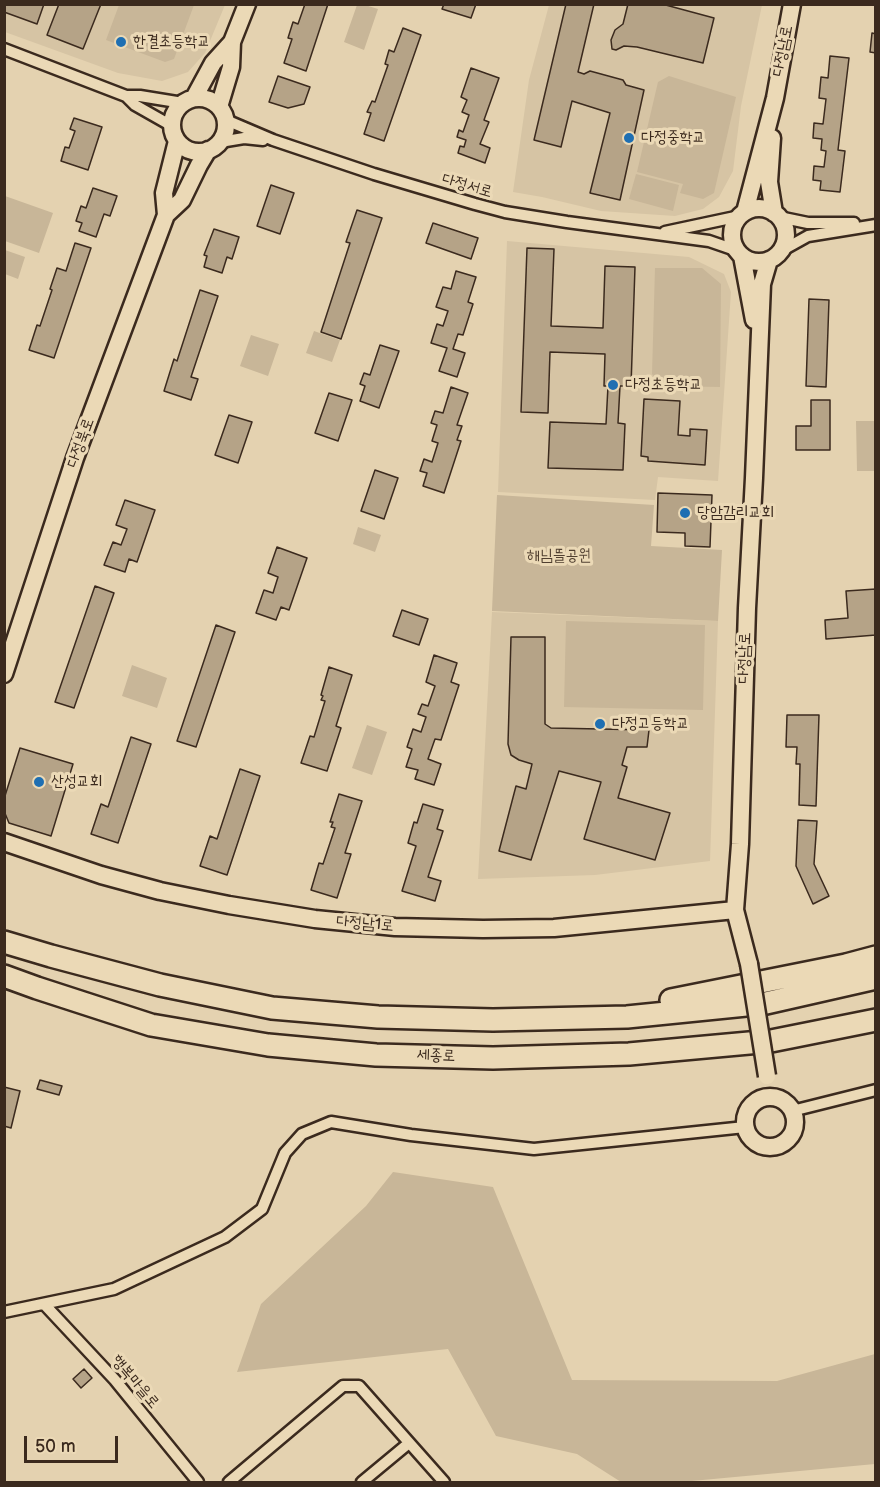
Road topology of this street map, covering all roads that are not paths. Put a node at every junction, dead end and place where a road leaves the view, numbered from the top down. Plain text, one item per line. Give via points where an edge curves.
1 (247, 4) edge
2 (792, 4) edge
3 (232, 42) junction
4 (4, 49) edge
5 (126, 96) junction
6 (775, 98) junction
7 (189, 100) junction
8 (223, 113) junction
9 (175, 133) junction
10 (273, 140) junction
11 (214, 146) junction
12 (742, 214) junction
13 (166, 215) junction
14 (776, 215) junction
15 (876, 224) edge
16 (659, 233) junction
17 (740, 254) junction
18 (775, 255) junction
19 (759, 349) junction
20 (4, 674) edge
21 (4, 842) edge
22 (735, 910) junction
23 (4, 942) edge
24 (876, 957) edge
25 (4, 978) edge
26 (876, 978) edge
27 (558, 1018) junction
28 (876, 1020) edge
29 (876, 1033) edge
30 (493, 1058) junction
31 (876, 1089) edge
32 (768, 1097) junction
33 (792, 1111) junction
34 (745, 1127) junction
35 (45, 1304) junction
36 (4, 1312) edge
37 (409, 1443) junction
38 (198, 1482) edge
39 (229, 1482) edge
40 (362, 1482) edge
41 (444, 1482) edge

1 - 3 street
2 - 6 street, 다정남로
3 - 7 street
3 - 8 street
4 - 5 street
5 - 7 street
5 - 9 street
6 - 12 street
6 - 14 street via 769,182
7 - 8 street via 212,101
7 - 9 street via 173,117
8 - 10 street
8 - 11 street via 224,135
9 - 11 street via 191,151
9 - 13 street via 164,193
10 - 11 street via 244,138
10 - 16 street, 다정서로 via 505,212
11 - 13 street via 199,165 183,200
12 - 14 street via 764,208
12 - 16 street
12 - 17 street via 732,233
13 - 20 street, 다정북로 via 75,458
14 - 15 street via 808,223
14 - 18 street via 785,227 785,239
15 - 18 street via 808,236
16 - 17 street via 709,241
17 - 18 street via 759,262
17 - 19 street
18 - 19 street via 762,284
19 - 22 street, 다정남로
21 - 22 street, 다정남1로 via 101,875 172,893 315,919 395,927 554,928
22 - 32 street, 다정남로, bridge via 749,964
23 - 27 highway via 160,985 272,1008 378,1017
24 - 27 highway via 681,999
25 - 30 highway, 세종로 via 151,1025 268,1045 376,1055
26 - 27 highway via 765,1004 627,1017
28 - 30 highway, 세종로 via 771,1041 629,1054
29 - 30 highway via 731,1058 639,1067
31 - 33 street
32 - 33 street via 781,1100
32 - 34 street via 750,1106
33 - 34 street via 794,1126 780,1145 756,1143
34 - 35 street via 534,1149 331,1122 302,1134 285,1154 262,1209 225,1237 114,1289
35 - 36 street
35 - 38 street, 행복마을로 via 115,1380
37 - 39 street via 359,1386 343,1386
37 - 40 street
37 - 41 street

